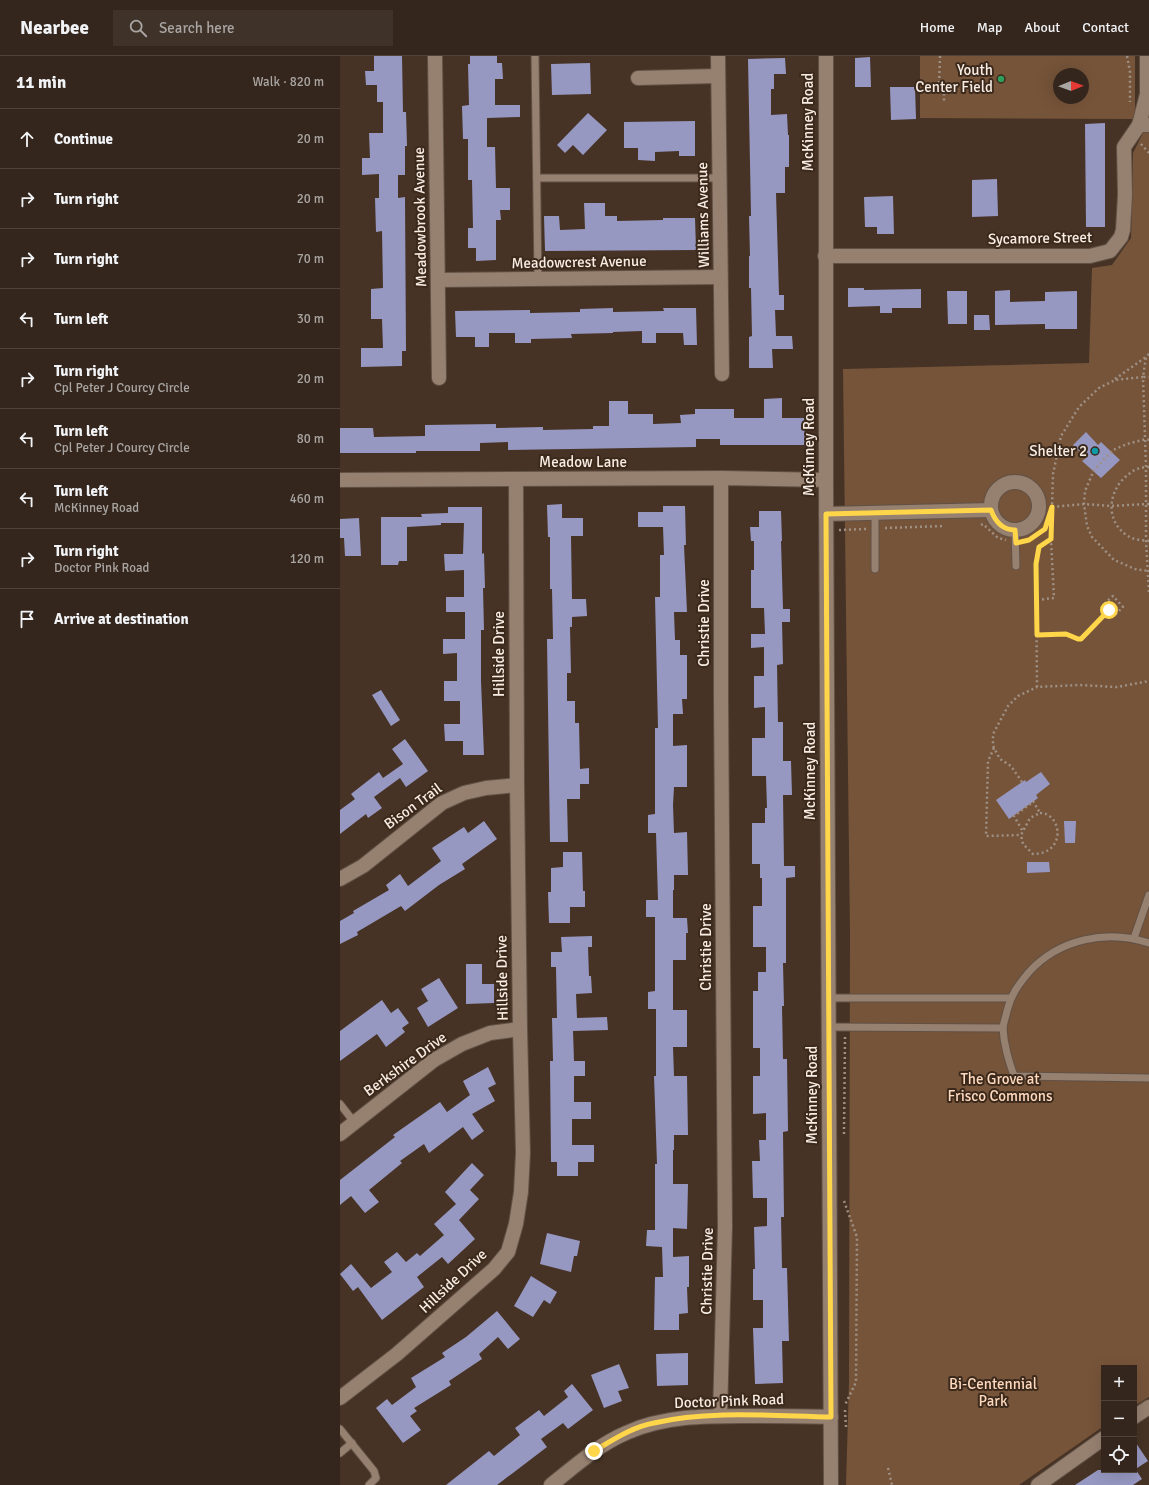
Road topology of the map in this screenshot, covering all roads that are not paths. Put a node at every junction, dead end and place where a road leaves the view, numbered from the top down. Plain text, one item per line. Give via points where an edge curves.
1 (435, 56) edge
2 (535, 56) edge
3 (718, 56) edge
4 (826, 56) edge
5 (1147, 56) edge
6 (718, 76) junction
7 (638, 78) dead end
8 (1144, 125) edge
9 (537, 178) junction
10 (719, 178) junction
11 (825, 256) junction
12 (720, 277) junction
13 (538, 279) junction
14 (438, 280) junction
15 (722, 374) dead end
16 (439, 378) dead end
17 (721, 478) junction
18 (516, 479) junction
19 (340, 480) edge
20 (826, 480) junction
21 (991, 510) junction
22 (875, 512) junction
23 (826, 514) junction
24 (1016, 537) junction
25 (1016, 566) dead end
26 (875, 569) dead end
27 (517, 785) junction
28 (340, 879) edge
29 (1149, 895) edge
30 (1134, 938) junction
31 (1149, 943) edge
32 (828, 998) junction
33 (1010, 998) junction
34 (829, 1027) junction
35 (1003, 1028) junction
36 (520, 1029) junction
37 (1149, 1078) edge
38 (340, 1104) edge
39 (354, 1122) junction
40 (340, 1134) edge
41 (340, 1398) edge
42 (720, 1416) junction
43 (831, 1417) junction
44 (340, 1429) edge
45 (1101, 1440) edge
46 (352, 1443) junction
47 (340, 1453) edge
48 (369, 1485) edge
49 (551, 1485) edge
50 (831, 1485) edge
51 (1038, 1485) edge

1 - 14 street, Meadowbrook Avenue
2 - 9 lane
3 - 6 street, Williams Avenue
4 - 11 street, McKinney Road
5 - 8 street, Sycamore Street
6 - 7 street
6 - 10 street, Williams Avenue
8 - 11 street, Sycamore Street via 1124,147 1123,230 1110,251 1090,256
9 - 10 lane
9 - 13 lane
10 - 12 street, Williams Avenue
11 - 20 street, McKinney Road
12 - 13 street, Meadowcrest Avenue
12 - 15 street, Williams Avenue
13 - 14 street, Meadowcrest Avenue
14 - 16 street, Meadowbrook Avenue
17 - 18 street, Meadow Lane
17 - 20 street, Meadow Lane
17 - 42 street, Christie Drive via 725,1226
18 - 19 street, Meadow Lane
18 - 27 street, Hillside Drive
20 - 23 street, McKinney Road
21 - 22 street
21 - 24 street via 996,521
21 - 24 street via 992,497 1004,484 1016,481 1032,488 1039,505 1037,517
22 - 23 street
22 - 26 lane
23 - 32 street, McKinney Road
24 - 25 lane
27 - 28 street, Bison Trail via 464,793 442,803 363,866
27 - 36 street, Hillside Drive
29 - 30 lane
30 - 31 lane
30 - 33 lane via 1101,937 1062,947 1036,965
32 - 33 lane
32 - 34 street, McKinney Road
33 - 35 lane
34 - 35 lane
34 - 43 street, McKinney Road
35 - 37 lane via 1007,1056 1014,1076
36 - 39 street, Berkshire Drive via 490,1033 462,1044 434,1060
36 - 41 street, Hillside Drive via 523,1153 521,1192 518,1216 508,1252 475,1287 409,1344
38 - 39 lane
39 - 40 street, Berkshire Drive
42 - 43 street, Doctor Pink Road
42 - 49 street, Doctor Pink Road via 653,1423 626,1433 594,1451
43 - 50 street, McKinney Road
44 - 46 lane
45 - 51 street
46 - 47 lane
46 - 48 lane via 374,1471 376,1478

